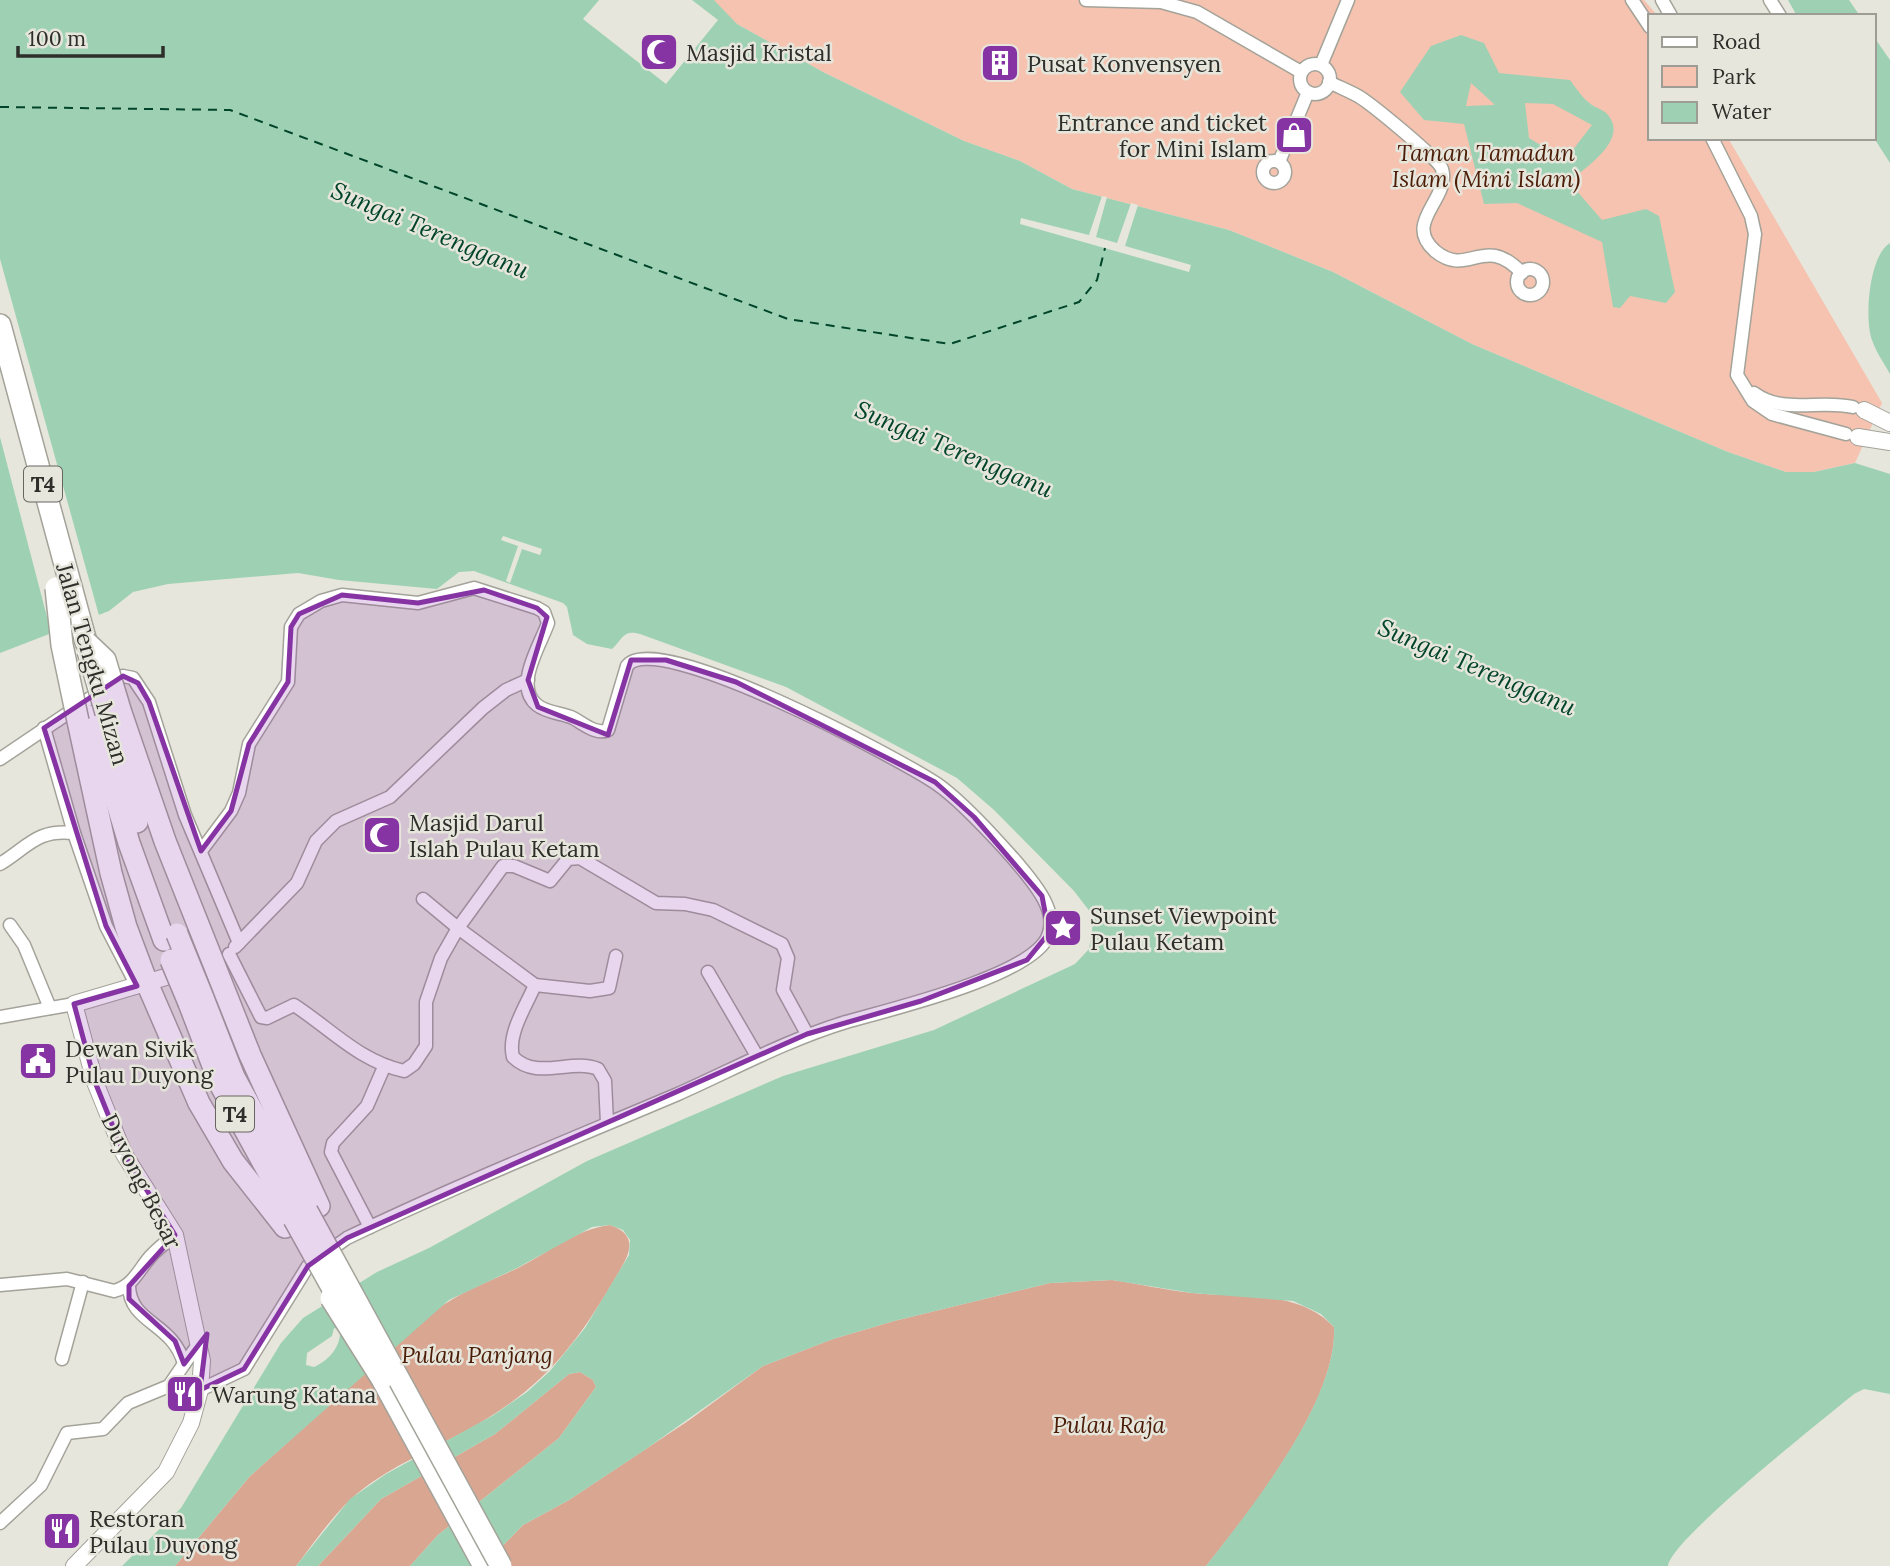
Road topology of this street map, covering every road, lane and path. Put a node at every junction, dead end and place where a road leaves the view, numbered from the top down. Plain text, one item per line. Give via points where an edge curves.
1 (1086, 0) edge
2 (1348, 0) edge
3 (1632, 0) edge
4 (1648, 24) edge
5 (1321, 65) junction
6 (1301, 72) junction
7 (1329, 82) junction
8 (1308, 92) junction
9 (1713, 140) edge
10 (1279, 162) dead end
11 (1522, 273) dead end
12 (0, 325) edge
13 (1737, 375) junction
14 (0, 379) edge
15 (1859, 409) joint
16 (1890, 423) edge
17 (1852, 435) joint
18 (1890, 442) edge
19 (528, 680) junction
20 (99, 716) junction
21 (44, 728) junction
22 (0, 759) edge
23 (74, 833) junction
24 (201, 851) junction
25 (0, 864) edge
26 (423, 900) dead end
27 (10, 925) dead end
28 (458, 928) junction
29 (239, 943) junction
30 (616, 956) dead end
31 (222, 959) junction
32 (708, 972) dead end
33 (142, 984) junction
34 (535, 985) junction
35 (74, 1004) junction
36 (50, 1008) junction
37 (0, 1017) edge
38 (807, 1034) junction
39 (757, 1056) junction
40 (384, 1067) junction
41 (607, 1123) junction
42 (301, 1216) junction
43 (370, 1227) junction
44 (175, 1235) junction
45 (83, 1282) junction
46 (0, 1285) edge
47 (129, 1286) junction
48 (198, 1345) junction
49 (62, 1359) dead end
50 (184, 1364) junction
51 (200, 1390) junction
52 (0, 1523) edge
53 (74, 1566) edge
54 (484, 1566) edge
55 (501, 1566) edge

1 - 6 street via 1181,6
2 - 5 street
3 - 4 street
5 - 6 street
5 - 7 street
6 - 8 street via 1301,83
7 - 8 street via 1321,92
7 - 11 street via 1360,97 1440,162 1444,182 1428,208 1423,231 1436,251 1461,261 1500,255
8 - 10 street
9 - 13 street via 1751,216 1755,234
12 - 20 highway, Jalan Tengku Mizan / T4, bridge via 86,642 105,660
13 - 15 street via 1774,404 1833,402
13 - 17 street via 1753,401 1772,414
14 - 20 highway, Jalan Tengku Mizan / T4, bridge via 56,588 62,645
15 - 16 street
17 - 18 street
19 - 24 street via 548,623 537,608 474,588 418,603 355,595 321,601 294,620 288,682 249,744 231,811
19 - 29 street via 483,708 390,797 336,821 310,852 297,883
19 - 38 street via 529,694 538,707 604,732 611,724 632,660 666,660 736,682 935,782 974,817 1042,897 1048,908 1049,933 1027,960 920,1001
20 - 31 highway via 138,770
20 - 33 highway via 111,873
20 - 42 highway, Jalan Tengku Mizan / T4, bridge via 132,854 196,1001 220,1084
21 - 22 street
21 - 23 street
21 - 24 street via 123,676 133,678 149,702
23 - 25 street via 42,834
23 - 33 street via 106,926
24 - 29 street
26 - 28 street
27 - 36 street via 24,945
28 - 34 street
28 - 38 street via 503,866 550,881 568,859 580,858 656,904 713,910 782,944 789,958 783,990
28 - 40 street via 441,958 426,1002 426,1046 404,1071
29 - 31 street
30 - 34 street via 609,988 590,991
31 - 33 street
31 - 40 street via 261,1017 295,1005 350,1048
31 - 42 highway via 283,1131
32 - 39 street
33 - 35 street
33 - 42 highway via 199,1104 233,1161
34 - 41 street via 512,1041 513,1057 536,1068 598,1069 605,1081
35 - 36 street
35 - 44 street, Duyong Besar via 95,1082 124,1154
36 - 37 street
38 - 39 street
39 - 41 street
40 - 43 street via 367,1106 333,1143 331,1152
41 - 43 street
42 - 54 highway, bridge via 382,1379
42 - 55 highway, T4, bridge via 381,1346
43 - 51 street via 308,1266 244,1369
44 - 47 street via 151,1255
44 - 48 street, Duyong Besar
45 - 46 street via 55,1279
45 - 47 street via 114,1291
45 - 49 street
47 - 50 street via 134,1308 175,1341
48 - 50 street
48 - 51 street, Duyong Besar
50 - 52 street via 169,1387 128,1403 103,1429 66,1433 41,1485
51 - 53 street, Duyong Besar via 191,1423 166,1472

